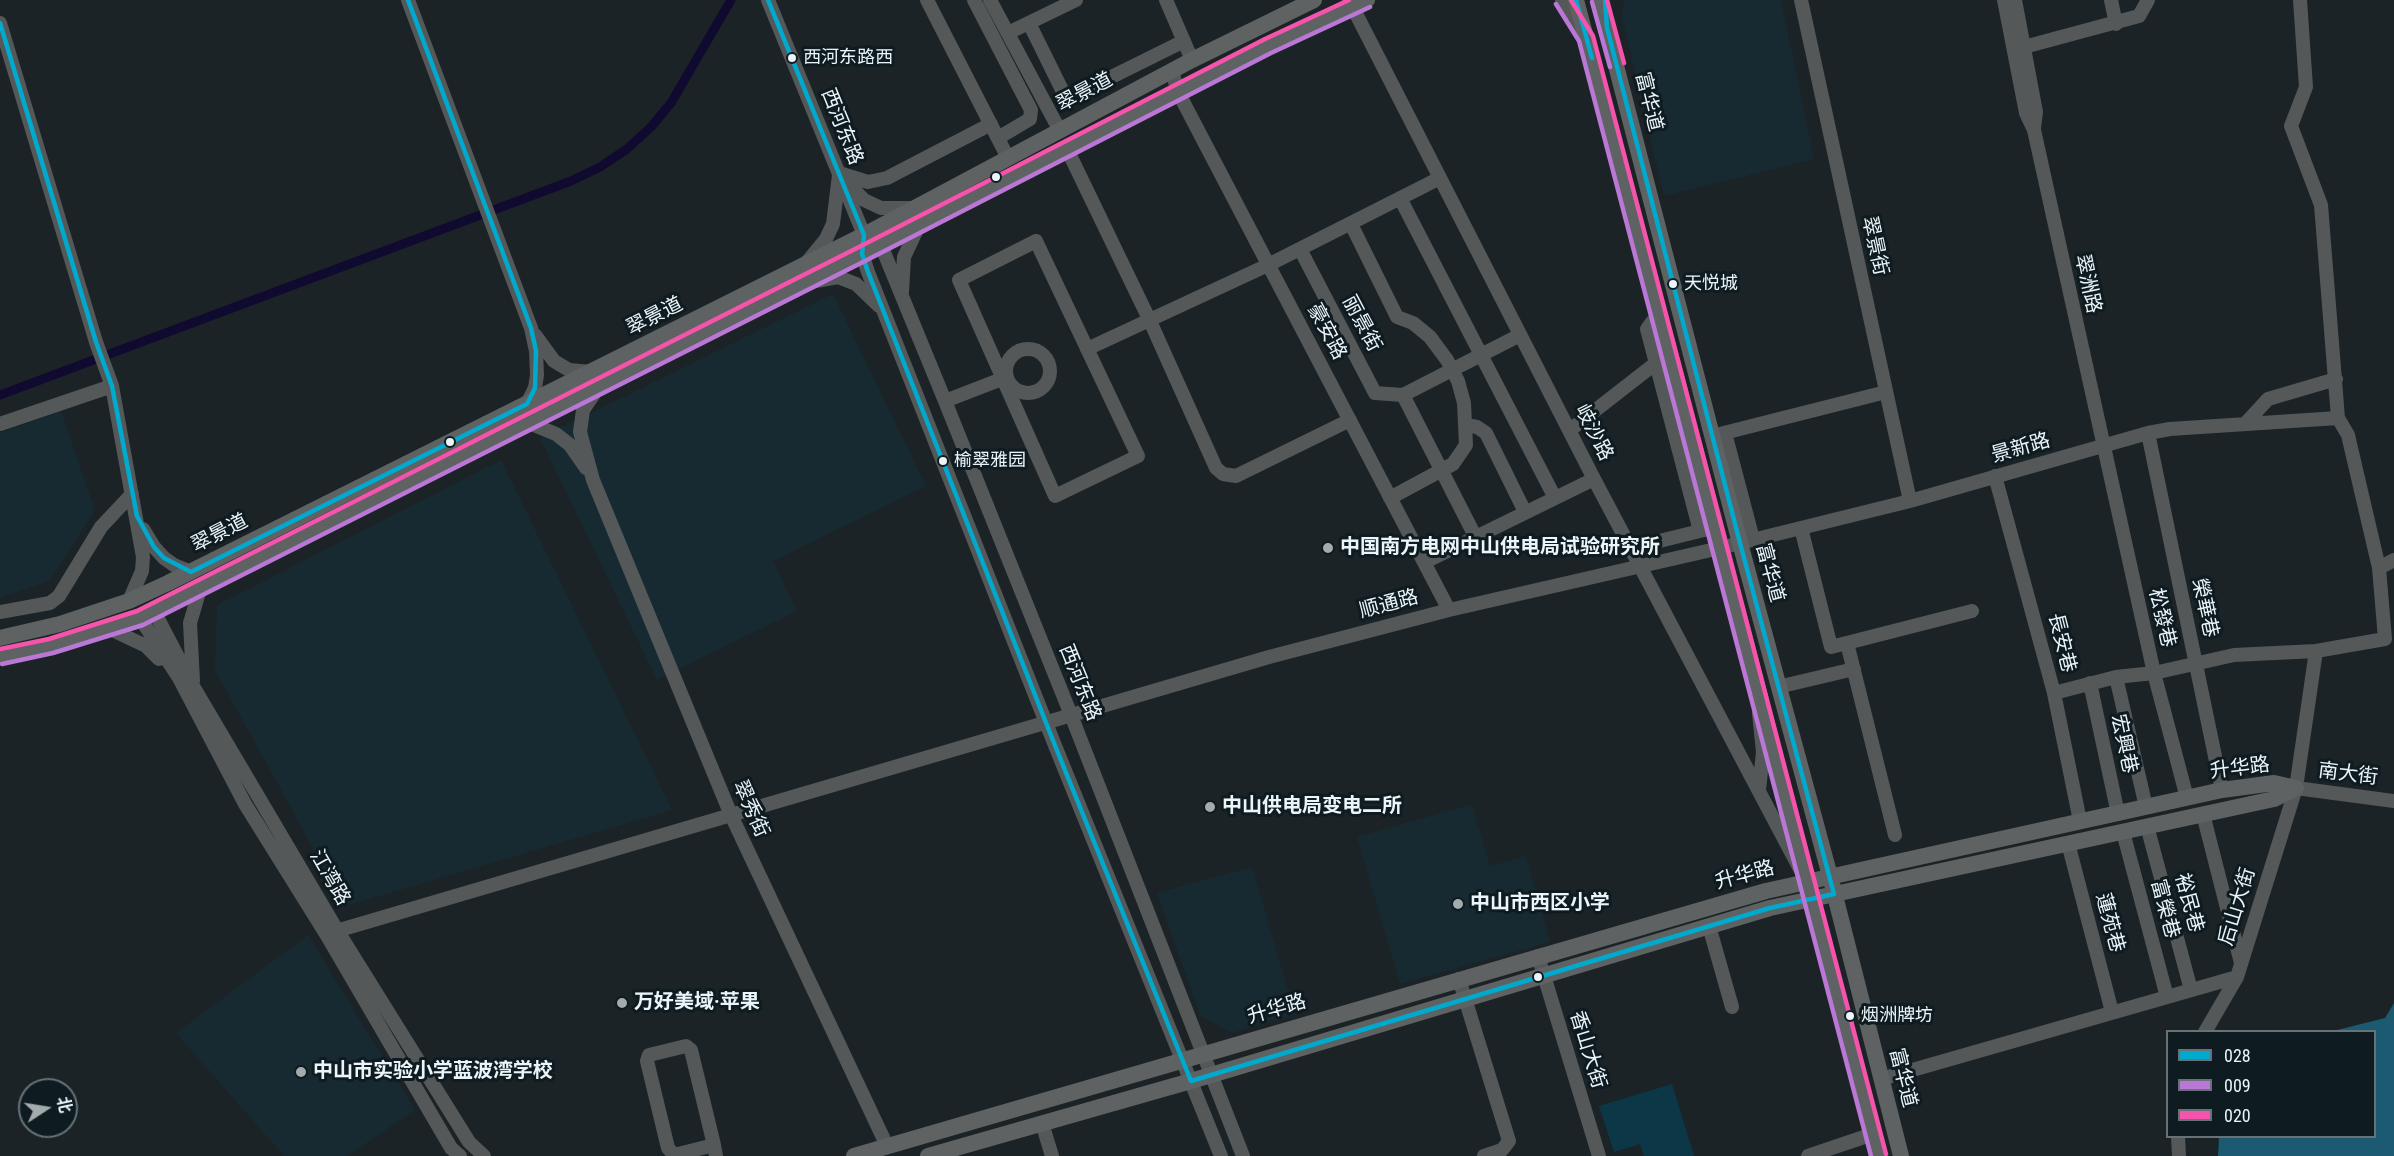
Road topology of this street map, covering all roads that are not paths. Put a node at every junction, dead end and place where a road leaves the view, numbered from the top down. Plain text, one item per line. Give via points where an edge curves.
1 (408, 0) edge
2 (768, 0) edge
3 (927, 0) edge
4 (974, 0) edge
5 (990, 0) edge
6 (1076, 0) edge
7 (1166, 0) edge
8 (1314, 0) edge
9 (1367, 0) edge
10 (1562, 0) edge
11 (1576, 0) edge
12 (1599, 0) edge
13 (1605, 0) edge
14 (1801, 0) edge
15 (2004, 0) edge
16 (2015, 0) edge
17 (2111, 0) edge
18 (2148, 0) edge
19 (2300, 0) edge
20 (1350, 4) edge
21 (0, 23) edge
22 (1029, 23) junction
23 (2116, 24) junction
24 (1607, 28) junction
25 (1008, 33) junction
26 (1586, 38) junction
27 (1184, 41) junction
28 (2024, 47) junction
29 (1192, 60) junction
30 (1172, 71) junction
31 (1178, 92) junction
32 (991, 124) junction
33 (2034, 130) junction
34 (1060, 131) junction
35 (998, 138) junction
36 (1067, 149) junction
37 (1008, 158) junction
38 (839, 173) junction
39 (1440, 178) junction
40 (1400, 198) junction
41 (914, 208) junction
42 (1351, 224) junction
43 (920, 225) junction
44 (864, 235) junction
45 (881, 244) junction
46 (1300, 249) junction
47 (862, 254) junction
48 (1268, 264) junction
49 (805, 274) junction
50 (902, 297) junction
51 (883, 309) junction
52 (1661, 320) junction
53 (1150, 321) junction
54 (531, 328) junction
55 (1520, 335) junction
56 (1087, 349) junction
57 (1481, 355) junction
58 (1656, 363) junction
59 (1452, 370) junction
60 (591, 372) junction
61 (1005, 377) junction
62 (2336, 379) junction
63 (110, 382) junction
64 (598, 388) junction
65 (1886, 392) junction
66 (1403, 395) junction
67 (945, 401) junction
68 (527, 404) junction
69 (2338, 418) junction
70 (1350, 420) junction
71 (529, 423) junction
72 (0, 424) edge
73 (2245, 424) junction
74 (1466, 425) junction
75 (1570, 430) junction
76 (2148, 433) junction
77 (1718, 435) junction
78 (2103, 445) junction
79 (1441, 470) junction
80 (1995, 476) junction
81 (1594, 479) junction
82 (593, 480) junction
83 (132, 494) junction
84 (1390, 498) junction
85 (1555, 498) junction
86 (1910, 501) junction
87 (1526, 512) junction
88 (137, 516) junction
89 (1801, 528) junction
90 (1708, 529) junction
91 (1475, 536) junction
92 (1746, 541) junction
93 (1631, 548) junction
94 (1720, 548) junction
95 (2394, 560) edge
96 (1425, 562) junction
97 (1640, 567) junction
98 (2379, 568) junction
99 (191, 572) junction
100 (200, 589) junction
101 (129, 601) junction
102 (1449, 610) junction
103 (1972, 611) dead end
104 (0, 612) edge
105 (147, 615) junction
106 (108, 628) junction
107 (0, 638) edge
108 (1847, 643) junction
109 (2316, 651) junction
110 (0, 657) edge
111 (2196, 664) junction
112 (1854, 669) junction
113 (2154, 673) junction
114 (2116, 676) junction
115 (179, 678) junction
116 (2090, 683) junction
117 (194, 686) junction
118 (1779, 687) junction
119 (1756, 688) junction
120 (2054, 693) junction
121 (1071, 715) junction
122 (1046, 723) junction
123 (1795, 748) junction
124 (1773, 753) junction
125 (2296, 788) junction
126 (2222, 790) junction
127 (1759, 791) junction
128 (2187, 798) junction
129 (2394, 801) edge
130 (2146, 807) junction
131 (2118, 814) junction
132 (2203, 814) junction
133 (731, 815) junction
134 (2080, 821) junction
135 (2147, 826) junction
136 (2122, 832) junction
137 (1894, 835) dead end
138 (2068, 843) junction
139 (1830, 876) junction
140 (1807, 881) junction
141 (1834, 894) junction
142 (1812, 899) junction
143 (1708, 926) junction
144 (331, 932) junction
145 (1538, 956) junction
146 (2239, 970) junction
147 (1544, 975) junction
148 (1459, 979) junction
149 (2191, 990) junction
150 (2167, 997) junction
151 (1465, 999) junction
152 (1732, 1007) dead end
153 (2112, 1012) junction
154 (2206, 1030) edge
155 (1202, 1054) junction
156 (1182, 1060) junction
157 (1211, 1075) junction
158 (1881, 1079) junction
159 (1191, 1081) junction
160 (1042, 1123) junction
161 (1873, 1134) junction
162 (2178, 1138) edge
163 (887, 1146) junction
164 (715, 1151) edge
165 (460, 1156) edge
166 (484, 1156) edge
167 (854, 1156) edge
168 (928, 1156) edge
169 (1052, 1156) edge
170 (1221, 1156) edge
171 (1243, 1156) edge
172 (1484, 1156) edge
173 (1599, 1156) edge
174 (1808, 1156) edge
175 (1879, 1156) edge
176 (1901, 1156) edge
177 (2179, 1156) edge

1 - 54 street
2 - 38 street, 西河东路
3 - 32 street
4 - 35 street via 1031,110 1030,119
5 - 25 street
6 - 22 street
7 - 27 street
8 - 29 main road, 翠景道
9 - 20 main road, 翠景道
10 - 26 street
11 - 26 main road, 富华道
12 - 24 main road, 富华道
13 - 24 street
14 - 65 street, 翠景街
15 - 33 street, 翠洲路 via 2026,113
16 - 28 street, 翠洲路
17 - 23 street
18 - 23 street via 2139,16
19 - 62 street via 2306,87 2291,126 2321,205
20 - 31 main road, 翠景道
20 - 39 street, 岐沙路
21 - 63 street
22 - 25 street
22 - 27 street via 1069,99
23 - 28 street
24 - 77 main road, 富华道
25 - 34 street
26 - 52 main road, 富华道
27 - 29 street
28 - 33 street, 翠洲路 via 2036,112
29 - 30 main road, 翠景道
30 - 31 street, 豪安路
30 - 34 main road, 翠景道
31 - 36 main road, 翠景道
31 - 48 street, 豪安路
32 - 35 street
32 - 38 street via 887,177 868,182
33 - 78 street, 翠洲路
34 - 37 main road, 翠景道
35 - 37 street
36 - 43 main road, 翠景道
36 - 53 street
37 - 41 main road, 翠景道
38 - 41 street via 864,200 881,208
38 - 44 street, 西河东路
38 - 49 street via 833,224
39 - 40 street
39 - 55 street, 岐沙路
40 - 42 street
40 - 57 street
41 - 44 main road, 翠景道
42 - 46 street
42 - 59 street via 1396,317 1413,323 1430,337
43 - 45 main road, 翠景道
43 - 50 street via 904,257
44 - 45 street
44 - 47 street, 西河东路
44 - 49 main road, 翠景道
45 - 47 main road, 翠景道
45 - 50 street, 西河东路
46 - 48 street
46 - 66 street, 丽景街 via 1375,393
47 - 49 main road, 翠景道
47 - 51 street, 西河东路
48 - 53 street
48 - 70 street, 豪安路
49 - 51 street via 838,277 856,284
49 - 60 main road, 翠景道
49 - 64 main road, 翠景道
50 - 67 street, 西河东路
51 - 122 street, 西河东路
52 - 58 street via 1652,322 1647,329
52 - 90 main road, 富华道
53 - 56 street
53 - 70 street via 1216,468 1223,474 1236,476
54 - 60 street via 554,361 569,370
54 - 68 street via 537,375
55 - 57 street
55 - 75 street, 岐沙路
56 - 61 street via 1035,241 959,280
56 - 61 street via 1138,456 1055,496
57 - 59 street
57 - 85 street
58 - 75 street
58 - 90 street
59 - 66 street
59 - 74 street via 1464,404
60 - 68 main road, 翠景道
61 - 67 street
62 - 69 street
62 - 73 street via 2268,399
63 - 72 street
63 - 83 street
64 - 71 main road, 翠景道
64 - 82 street via 583,410 580,432
65 - 77 street
65 - 86 street, 翠景街
66 - 79 street
67 - 121 street, 西河东路
68 - 99 main road, 翠景道
69 - 73 street, 景新路
69 - 98 street via 2348,435
70 - 84 street, 豪安路
71 - 82 street via 556,434 570,445
71 - 100 main road, 翠景道
73 - 76 street, 景新路
74 - 79 street via 1466,445 1453,464
74 - 87 street via 1486,434
75 - 81 street, 岐沙路
76 - 78 street, 景新路
76 - 111 street, 榮華巷
77 - 92 main road, 富华道
78 - 80 street, 景新路
78 - 113 street, 松發巷
79 - 84 street
79 - 91 street
80 - 86 street, 景新路
80 - 120 street, 長安巷
81 - 85 street
81 - 93 street, 岐沙路
82 - 133 street, 翠秀街
83 - 88 street
83 - 104 street via 101,527 59,596 50,603
84 - 96 street, 豪安路
85 - 87 street
86 - 89 street, 景新路
87 - 91 street
88 - 99 street via 154,548 174,565
88 - 101 street via 142,571
89 - 92 street, 景新路
89 - 108 street via 1831,647
90 - 93 street
90 - 94 main road, 富华道
91 - 96 street
92 - 94 street, 景新路
92 - 118 main road, 富华道
93 - 97 street, 岐沙路
94 - 97 street, 顺通路
94 - 119 main road, 富华道
95 - 98 street
96 - 102 street, 豪安路
97 - 102 street, 顺通路
97 - 127 street, 岐沙路
98 - 109 street via 2385,639
99 - 101 main road, 翠景道
100 - 105 main road, 翠景道
100 - 117 street via 190,623
101 - 107 main road, 翠景道 via 60,624
102 - 121 street, 顺通路
103 - 108 street
105 - 106 main road, 翠景道
105 - 115 street, 江湾路
105 - 117 street, 江湾路
106 - 110 main road, 翠景道
106 - 115 street via 146,646
108 - 112 street
109 - 111 street via 2234,655
109 - 125 street, 后山大街
111 - 113 street
111 - 126 street, 榮華巷
112 - 118 street
112 - 137 street
113 - 114 street
113 - 128 street, 松發巷
114 - 116 street
114 - 130 street
115 - 144 street, 江湾路 via 245,804
116 - 120 street
116 - 131 street, 宏興巷
117 - 144 street, 江湾路
118 - 123 main road, 富华道
119 - 124 main road, 富华道
119 - 127 street via 1762,752
120 - 134 street, 長安巷
121 - 122 street, 顺通路
121 - 155 street, 西河东路
122 - 133 street, 顺通路
122 - 156 street, 西河东路
123 - 124 main road
123 - 139 main road, 富华道
124 - 140 main road, 富华道
125 - 126 main road, 升华路 via 2274,783
125 - 129 street, 南大街
125 - 132 main road, 升华路 via 2274,799
125 - 146 street, 后山大街
126 - 128 main road, 升华路
127 - 140 street, 岐沙路
128 - 130 main road, 升华路
130 - 131 main road, 升华路
131 - 134 main road, 升华路
132 - 135 main road, 升华路
132 - 146 street
133 - 144 street, 顺通路
133 - 163 street, 翠秀街
134 - 139 main road, 升华路
135 - 136 main road, 升华路
135 - 149 street, 裕民巷
136 - 138 main road, 升华路
136 - 150 street, 富榮巷
138 - 141 main road, 升华路
138 - 153 street, 蓮苑巷
139 - 140 main road, 升华路
139 - 141 main road, 富华道
140 - 142 main road, 富华道
140 - 145 main road, 升华路
141 - 142 main road, 升华路
141 - 158 main road, 富华道
142 - 143 main road, 升华路
142 - 161 main road, 富华道
143 - 147 main road, 升华路
143 - 152 street
144 - 165 street, 江湾路 via 451,1148
144 - 166 street, 江湾路 via 469,1142
145 - 147 street, 香山大街
145 - 148 main road, 升华路
146 - 149 street
146 - 154 street, 后山大街
147 - 151 main road, 升华路
147 - 173 street, 香山大街
148 - 151 street
148 - 155 main road, 升华路
149 - 150 street
150 - 153 street
151 - 157 main road, 升华路
151 - 172 street via 1509,1141 1502,1150
153 - 158 street
155 - 156 main road, 升华路
155 - 157 street, 西河东路
156 - 159 street, 西河东路
156 - 163 main road, 升华路
157 - 159 main road, 升华路
157 - 171 street, 西河东路
158 - 176 main road, 富华道
159 - 160 main road, 升华路
159 - 170 street, 西河东路
160 - 168 main road, 升华路
160 - 169 street
161 - 174 street
161 - 175 main road, 富华道
162 - 177 street
163 - 167 main road, 升华路
164 - 164 street via 691,1050 686,1046 649,1055 668,1148 674,1155

